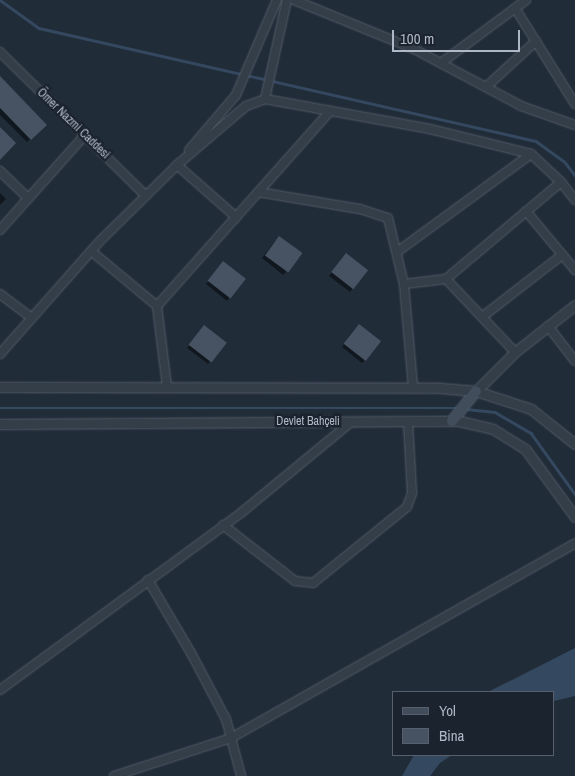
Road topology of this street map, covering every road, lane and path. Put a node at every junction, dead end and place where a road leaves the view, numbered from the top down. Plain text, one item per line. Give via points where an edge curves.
1 (277, 0) edge
2 (287, 0) edge
3 (294, 0) edge
4 (526, 0) edge
5 (515, 8) junction
6 (536, 42) junction
7 (0, 52) edge
8 (441, 63) junction
9 (486, 87) junction
10 (265, 99) junction
11 (575, 104) edge
12 (330, 111) junction
13 (575, 125) edge
14 (85, 135) junction
15 (531, 154) junction
16 (177, 165) junction
17 (0, 171) edge
18 (561, 182) junction
19 (258, 192) junction
20 (146, 196) junction
21 (28, 198) junction
22 (575, 200) edge
23 (526, 211) junction
24 (236, 217) junction
25 (0, 230) edge
26 (91, 251) junction
27 (397, 252) junction
28 (562, 254) junction
29 (575, 270) edge
30 (446, 279) junction
31 (404, 284) junction
32 (0, 294) edge
33 (575, 305) edge
34 (156, 306) junction
35 (482, 317) junction
36 (32, 318) junction
37 (548, 326) junction
38 (515, 352) junction
39 (0, 354) edge
40 (575, 361) edge
41 (0, 386) edge
42 (167, 386) junction
43 (412, 387) junction
44 (476, 392) junction
45 (452, 421) junction
46 (351, 422) junction
47 (408, 422) junction
48 (0, 424) edge
49 (575, 444) edge
50 (575, 517) edge
51 (223, 525) junction
52 (575, 543) edge
53 (148, 580) junction
54 (0, 690) edge
55 (231, 738) junction
56 (114, 776) edge
57 (241, 776) edge

1 - 16 street via 236,95
2 - 10 street
3 - 8 street
4 - 5 street
5 - 6 street
5 - 8 street
6 - 9 street
6 - 11 street
7 - 14 street, Ömer Nazmi Caddesi
8 - 9 street
9 - 13 street via 520,106
10 - 12 street
10 - 16 street via 246,106
12 - 15 street via 430,129
12 - 19 street
14 - 20 street, Ömer Nazmi Caddesi
14 - 21 street
15 - 18 street
15 - 27 street
16 - 20 street
16 - 24 street
17 - 21 street
18 - 22 street
18 - 23 street
19 - 24 street
19 - 27 street via 360,209 388,218
20 - 26 street
21 - 25 street
23 - 28 street
23 - 30 street
24 - 34 street
26 - 34 street
26 - 36 street
27 - 31 street
28 - 29 street
28 - 35 street
30 - 31 street
30 - 35 street
31 - 43 street
32 - 36 street
33 - 37 street
34 - 42 street
35 - 38 street
36 - 39 street
37 - 38 street
37 - 40 street
38 - 44 street
41 - 42 street
42 - 43 street
43 - 44 street
44 - 45 main road
44 - 49 street via 532,409
45 - 47 street, Devlet Bahçeli
45 - 50 street, Devlet Bahçeli via 493,429 526,450
46 - 47 street, Devlet Bahçeli
46 - 48 street, Devlet Bahçeli
46 - 51 street
47 - 51 street via 412,493 407,507 313,583 295,581
51 - 53 street
52 - 55 street
53 - 54 street
53 - 55 street via 192,653 226,719
55 - 56 street
55 - 57 street

